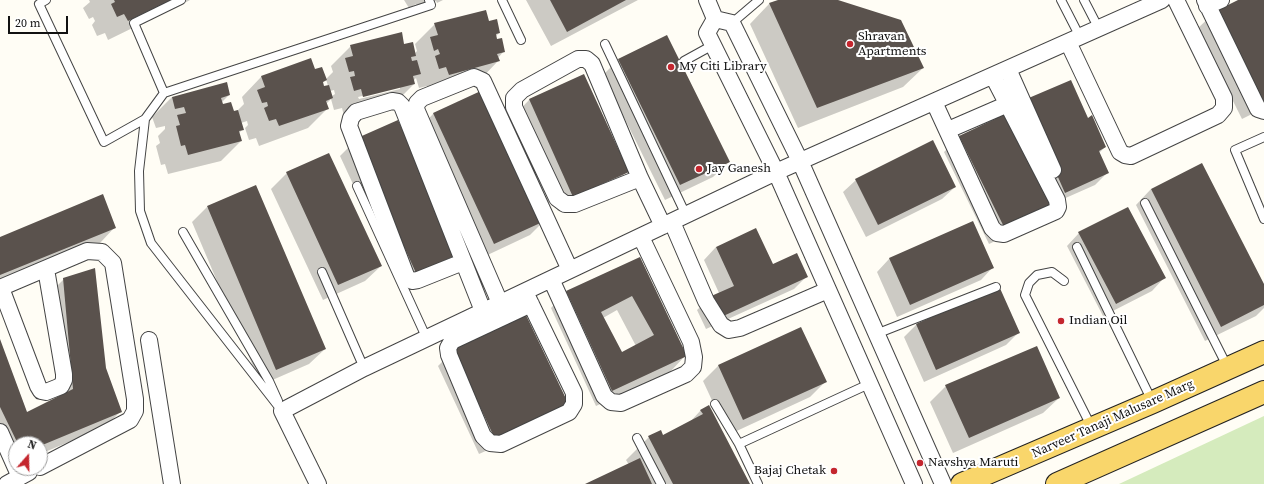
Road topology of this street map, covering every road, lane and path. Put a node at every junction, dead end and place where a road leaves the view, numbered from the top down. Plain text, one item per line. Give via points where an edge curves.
1 (46, 0) edge
2 (181, 0) edge
3 (429, 0) edge
4 (502, 0) edge
5 (706, 0) edge
6 (759, 0) edge
7 (1062, 0) edge
8 (1084, 0) edge
9 (1162, 0) edge
10 (1176, 0) edge
11 (1211, 2) edge
12 (715, 19) junction
13 (732, 23) junction
14 (1099, 29) junction
15 (521, 40) dead end
16 (1070, 42) junction
17 (605, 44) dead end
18 (713, 46) junction
19 (684, 61) dead end
20 (1008, 69) junction
21 (993, 76) junction
22 (164, 93) junction
23 (934, 102) junction
24 (1008, 104) junction
25 (1264, 111) edge
26 (145, 119) junction
27 (948, 130) junction
28 (1264, 137) edge
29 (800, 161) junction
30 (1115, 161) dead end
31 (776, 172) junction
32 (640, 178) junction
33 (357, 186) dead end
34 (1060, 186) dead end
35 (1145, 203) dead end
36 (1264, 219) edge
37 (673, 221) junction
38 (183, 232) dead end
39 (641, 236) junction
40 (1077, 247) dead end
41 (463, 262) junction
42 (46, 269) junction
43 (570, 270) junction
44 (322, 272) dead end
45 (551, 279) junction
46 (1064, 281) dead end
47 (996, 287) dead end
48 (0, 288) edge
49 (828, 290) junction
50 (528, 298) junction
51 (500, 303) junction
52 (483, 311) junction
53 (876, 334) junction
54 (427, 339) junction
55 (149, 340) dead end
56 (1264, 352) edge
57 (364, 368) junction
58 (1228, 368) junction
59 (869, 384) junction
60 (1264, 392) edge
61 (1153, 402) junction
62 (715, 404) dead end
63 (282, 411) junction
64 (1093, 428) junction
65 (0, 432) edge
66 (637, 438) dead end
67 (739, 444) junction
68 (48, 462) edge
69 (23, 476) edge
70 (14, 481) edge
71 (172, 484) edge
72 (318, 484) edge
73 (661, 484) edge
74 (758, 484) edge
75 (914, 484) edge
76 (943, 484) edge
77 (962, 484) edge
78 (1057, 484) edge

1 - 26 lane via 39,4 104,142
2 - 22 lane via 134,23
3 - 22 lane via 431,5
4 - 15 lane
5 - 12 street
6 - 13 lane
7 - 16 lane
8 - 14 lane
9 - 14 street
10 - 16 street via 1224,98 1224,108 1218,115 1131,156 1120,152
11 - 25 street via 1258,109
12 - 13 street
12 - 18 street via 707,33
13 - 29 street
14 - 16 street
16 - 20 street
16 - 30 street
17 - 37 lane
18 - 19 lane
18 - 31 street
20 - 21 street
20 - 34 street
21 - 23 street
21 - 24 street
22 - 26 lane
23 - 27 street
23 - 29 street
24 - 27 street
24 - 27 street via 1058,206 1056,211 1004,234 997,233 992,228
26 - 63 lane via 139,171 140,211 151,243
28 - 36 lane via 1234,150
29 - 31 street
29 - 53 street
31 - 37 street
31 - 49 street
32 - 32 street via 575,204 565,204 553,191 514,107 514,98 522,90 578,59 586,60 592,64
32 - 37 street
33 - 54 lane
35 - 58 lane
37 - 39 street
37 - 49 street via 706,301 721,326 729,330 740,328
38 - 63 lane via 269,381
39 - 43 street
39 - 45 street via 691,342 694,367 686,374 622,403 611,402 604,396
40 - 61 lane
41 - 41 street via 402,106 392,101 356,112 349,126 407,278 412,281 418,280
41 - 52 street
42 - 48 street
42 - 48 street via 64,374 61,386 46,392 41,391
42 - 68 street via 88,251 102,252 113,263 135,400 130,420
43 - 45 street
43 - 51 street via 483,81 474,77 422,98 416,109
44 - 57 lane
45 - 50 street
46 - 64 lane via 1052,272 1037,275 1029,283 1025,295
47 - 53 lane
49 - 59 street
50 - 50 street via 574,393 574,404 569,412 501,444 490,443 483,436 448,348 452,342
50 - 51 street
51 - 52 street
52 - 54 street
53 - 76 street
54 - 57 street
55 - 71 street
56 - 58 main road, Narveer Tanaji Malusare Marg
57 - 63 street
58 - 61 main road, Narveer Tanaji Malusare Marg
59 - 67 lane
59 - 75 street
60 - 78 main road
61 - 64 main road, Narveer Tanaji Malusare Marg
62 - 67 lane
63 - 72 street
64 - 77 main road, Narveer Tanaji Malusare Marg
65 - 70 street
66 - 73 lane
67 - 74 lane
69 - 70 street

